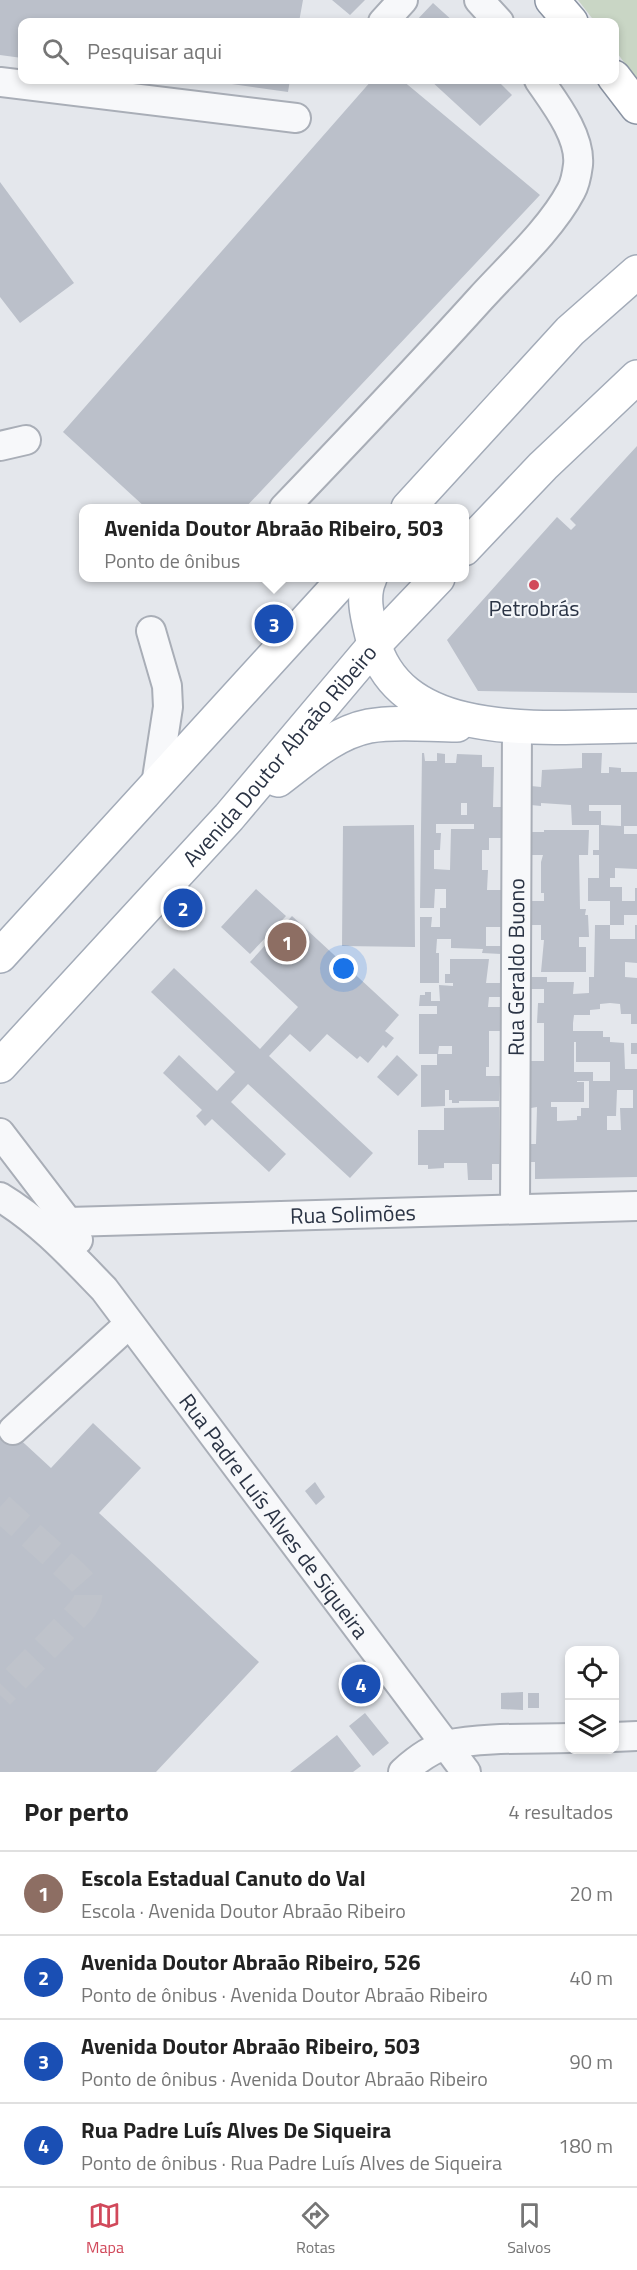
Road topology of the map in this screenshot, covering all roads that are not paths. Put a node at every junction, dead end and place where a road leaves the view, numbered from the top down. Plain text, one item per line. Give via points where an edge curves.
1 (403, 0) edge
2 (479, 0) edge
3 (552, 0) edge
4 (387, 18) edge
5 (495, 18) edge
6 (568, 18) edge
7 (0, 82) edge
8 (619, 82) edge
9 (542, 84) edge
10 (637, 107) edge
11 (296, 118) dead end
12 (637, 272) edge
13 (637, 377) edge
14 (429, 496) edge
15 (288, 504) edge
16 (415, 504) edge
17 (469, 545) edge
18 (341, 582) edge
19 (369, 582) edge
20 (434, 582) edge
21 (151, 631) dead end
22 (375, 644) junction
23 (506, 726) junction
24 (637, 726) edge
25 (156, 785) junction
26 (229, 817) junction
27 (0, 956) edge
28 (0, 1066) edge
29 (0, 1133) edge
30 (0, 1197) edge
31 (637, 1206) edge
32 (515, 1209) junction
33 (68, 1222) junction
34 (104, 1289) junction
35 (129, 1324) junction
36 (13, 1430) dead end
37 (637, 1736) edge
38 (619, 1737) edge
39 (565, 1738) edge
40 (446, 1745) junction
41 (403, 1772) edge
42 (466, 1772) edge

1 - 4 street
2 - 5 street
3 - 6 main road
7 - 11 street
8 - 10 main road
9 - 15 street via 574,137 578,163 572,189 554,217 515,261
12 - 14 main road via 570,331
13 - 17 main road via 543,466
14 - 16 main road
18 - 25 main road
19 - 22 main road via 365,597
20 - 22 main road, Avenida Doutor Abraão Ribeiro
21 - 25 street via 167,686 168,707
22 - 23 main road via 388,674 418,701 437,711
22 - 26 main road, Avenida Doutor Abraão Ribeiro
23 - 24 main road
23 - 26 main road via 369,726 340,736 310,755
23 - 32 street, Rua Geraldo Buono
25 - 27 main road
26 - 28 main road, Avenida Doutor Abraão Ribeiro
29 - 33 street, Rua Padre Luís Alves de Siqueira
30 - 34 street, Rua Padre Luís Alves de Siqueira via 63,1247
31 - 32 street, Rua Solimões
32 - 33 street, Rua Solimões
33 - 34 street, Rua Padre Luís Alves de Siqueira
34 - 35 street, Rua Padre Luís Alves de Siqueira
35 - 36 street
35 - 40 street, Rua Padre Luís Alves de Siqueira
37 - 38 street
39 - 40 street
40 - 41 street
40 - 42 street, Rua Padre Luís Alves de Siqueira

